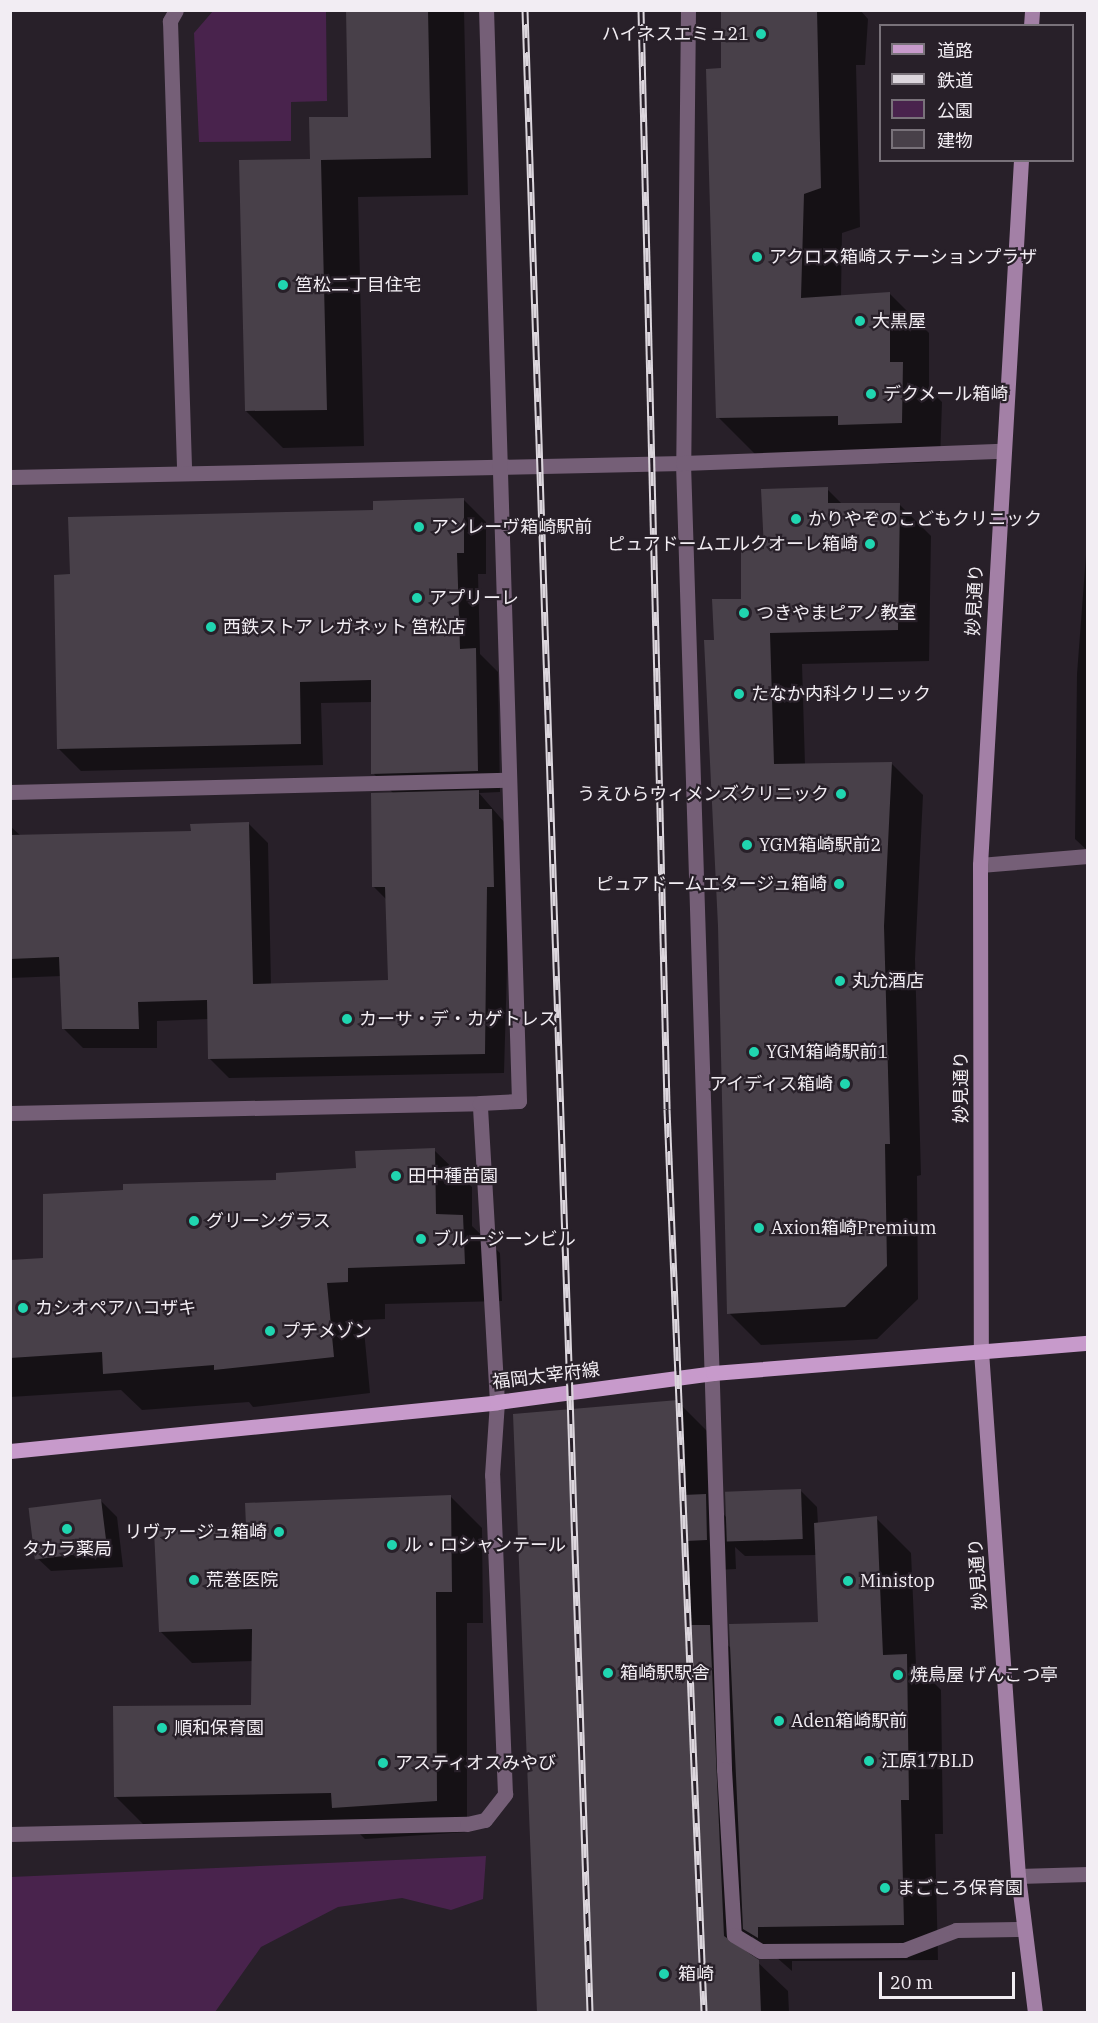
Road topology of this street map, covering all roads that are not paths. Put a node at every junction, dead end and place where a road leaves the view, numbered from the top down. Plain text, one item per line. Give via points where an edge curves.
1 (176, 10) edge
2 (486, 10) edge
3 (687, 10) edge
4 (1022, 162) edge
5 (1002, 451) junction
6 (682, 464) junction
7 (502, 466) junction
8 (184, 473) junction
9 (10, 477) edge
10 (507, 780) junction
11 (10, 792) edge
12 (1088, 856) edge
13 (980, 865) junction
14 (480, 1103) junction
15 (10, 1113) edge
16 (1088, 1343) edge
17 (981, 1351) junction
18 (713, 1373) junction
19 (497, 1402) junction
20 (10, 1451) edge
21 (10, 1834) edge
22 (1088, 1874) edge
23 (1018, 1876) junction
24 (1023, 1929) junction
25 (1035, 2013) edge

1 - 8 street via 170,21
2 - 7 street
3 - 6 street
4 - 5 main road, 妙見通り
5 - 6 street
5 - 13 main road, 妙見通り
6 - 7 street
6 - 18 street
7 - 8 street
7 - 10 street
8 - 9 street
10 - 11 street
10 - 14 street via 519,1101
12 - 13 street
13 - 17 main road, 妙見通り
14 - 15 street
14 - 19 street
16 - 17 main road, 福岡太宰府線
17 - 18 main road, 福岡太宰府線
17 - 23 main road, 妙見通り
18 - 19 main road, 福岡太宰府線
18 - 24 street via 734,1935 761,1951 904,1950 956,1930
19 - 20 main road, 福岡太宰府線
19 - 21 street via 492,1475 505,1794 485,1820
22 - 23 street
23 - 24 main road, 妙見通り
24 - 25 main road, 妙見通り

